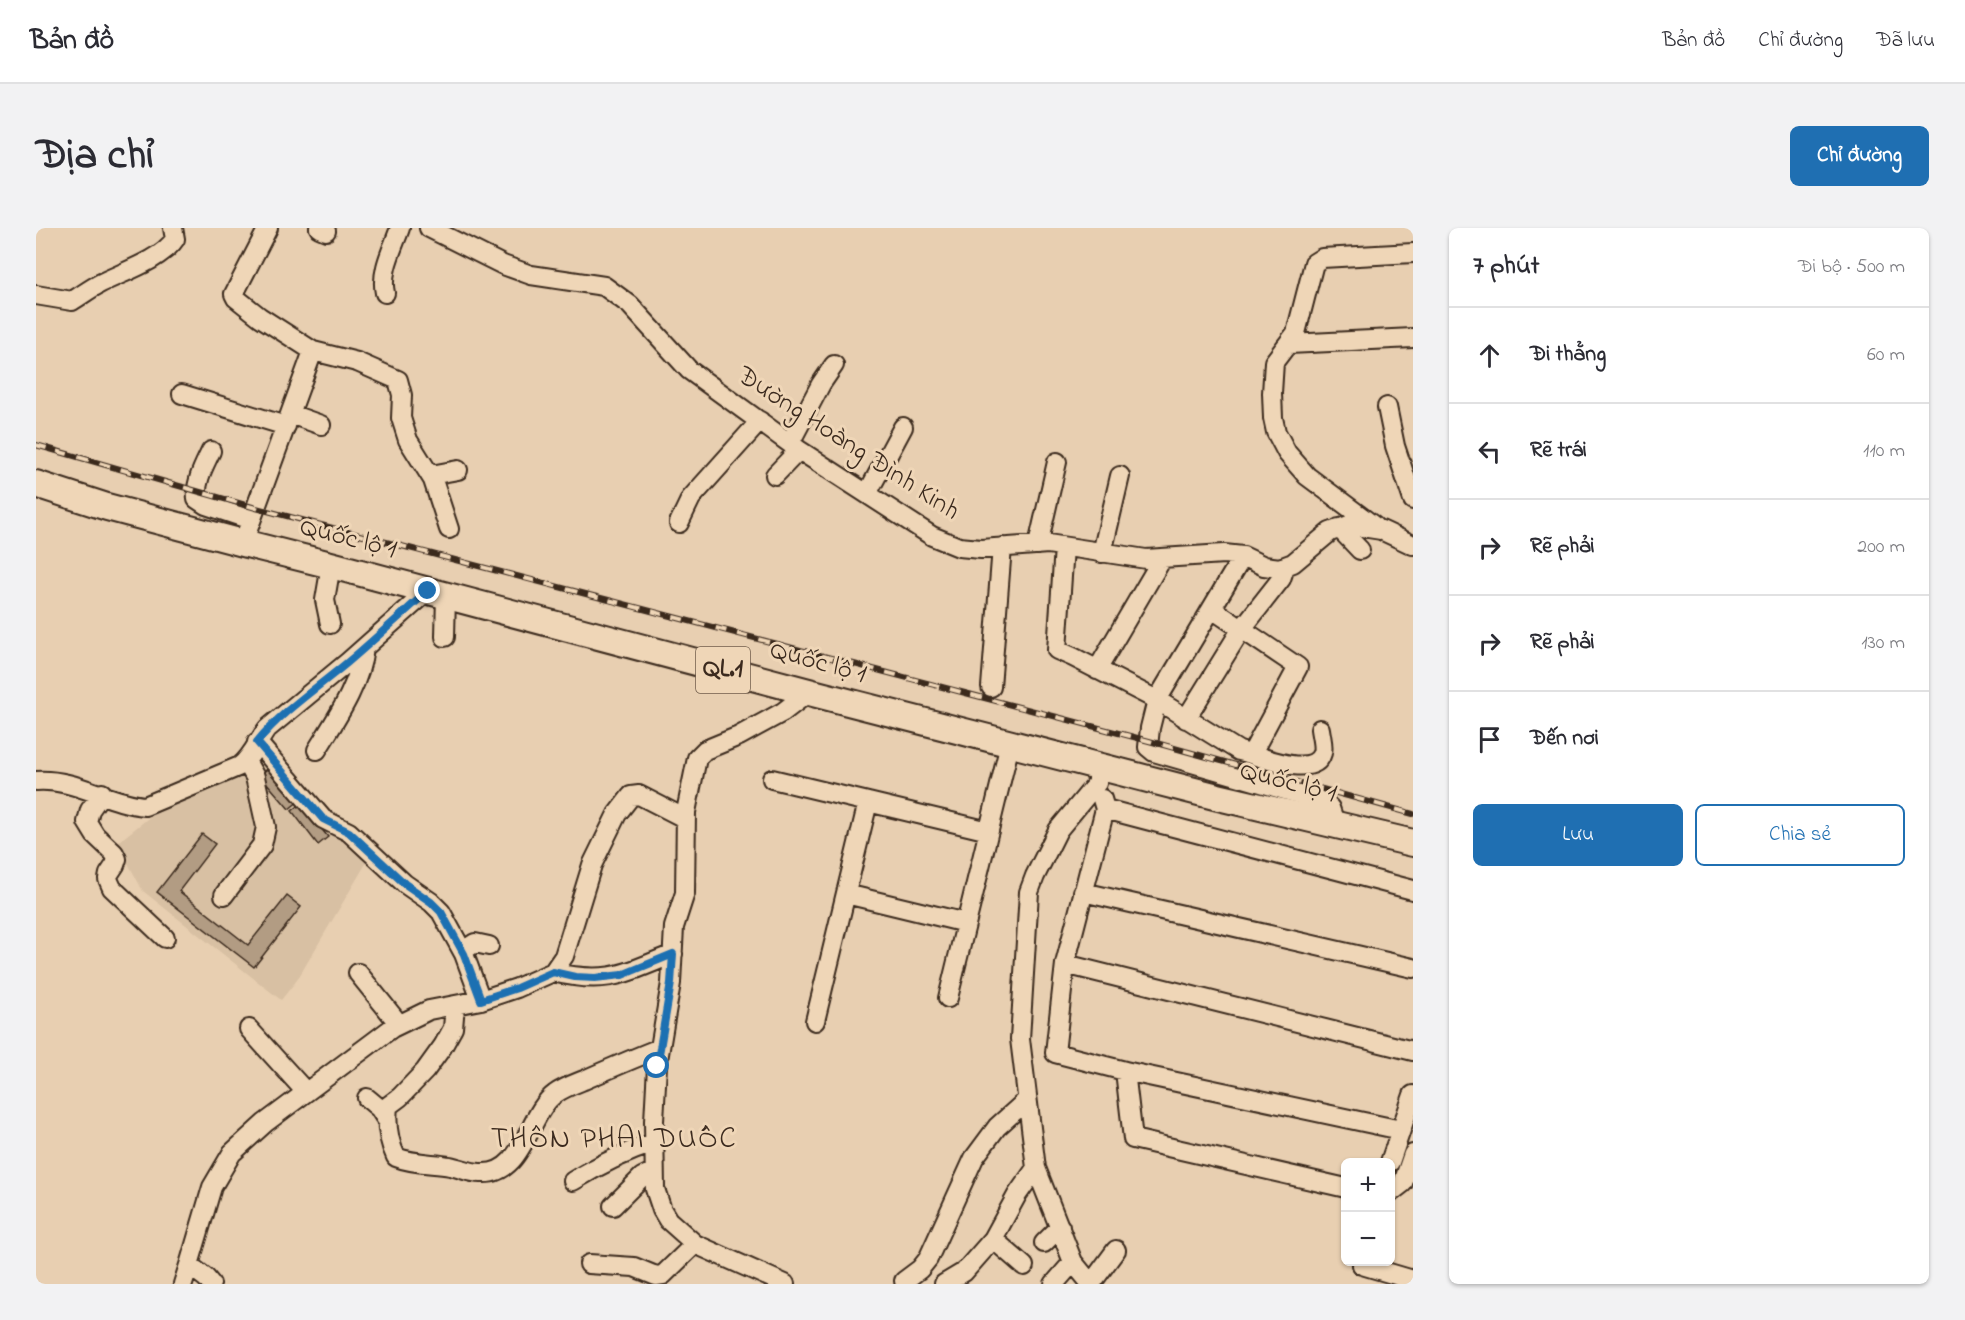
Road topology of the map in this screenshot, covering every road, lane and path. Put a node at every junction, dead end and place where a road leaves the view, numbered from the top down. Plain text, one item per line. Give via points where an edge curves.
1 (173, 228) edge
2 (268, 228) edge
3 (400, 228) edge
4 (429, 228) edge
5 (1413, 253) edge
6 (385, 293) dead end
7 (36, 295) edge
8 (1413, 338) edge
9 (1289, 344) junction
10 (313, 351) junction
11 (834, 365) dead end
12 (182, 394) dead end
13 (1387, 407) dead end
14 (288, 420) junction
15 (760, 422) junction
16 (321, 425) dead end
17 (903, 427) dead end
18 (795, 447) junction
19 (211, 451) dead end
20 (1057, 462) dead end
21 (458, 470) dead end
22 (431, 475) junction
23 (775, 475) dead end
24 (1120, 476) dead end
25 (36, 484) edge
26 (867, 494) junction
27 (1413, 500) edge
28 (679, 523) dead end
29 (1339, 528) junction
30 (449, 529) dead end
31 (1381, 530) junction
32 (247, 532) junction
33 (1412, 539) edge
34 (1038, 545) junction
35 (1064, 547) junction
36 (1002, 548) junction
37 (1360, 550) dead end
38 (1102, 553) junction
39 (1243, 556) junction
40 (1162, 559) junction
41 (331, 565) junction
42 (1286, 567) junction
43 (437, 593) junction
44 (1212, 609) junction
45 (330, 624) dead end
46 (1241, 630) junction
47 (445, 637) dead end
48 (364, 648) junction
49 (1097, 670) junction
50 (991, 687) dead end
51 (808, 692) junction
52 (1157, 700) junction
53 (1186, 719) junction
54 (1320, 729) dead end
55 (257, 742) junction
56 (1010, 744) junction
57 (317, 750) dead end
58 (1252, 753) junction
59 (246, 762) junction
60 (1099, 775) junction
61 (772, 779) dead end
62 (36, 781) edge
63 (102, 794) junction
64 (868, 802) junction
65 (1105, 809) junction
66 (686, 819) junction
67 (1336, 826) junction
68 (989, 831) junction
69 (1413, 843) edge
70 (1413, 890) edge
71 (1083, 892) junction
72 (846, 894) junction
73 (224, 895) dead end
74 (966, 923) junction
75 (165, 938) dead end
76 (489, 946) dead end
77 (463, 951) junction
78 (673, 954) junction
79 (1065, 964) junction
80 (1413, 968) edge
81 (553, 972) junction
82 (358, 974) dead end
83 (948, 998) dead end
84 (481, 1000) junction
85 (456, 1005) junction
86 (814, 1021) dead end
87 (399, 1024) junction
88 (249, 1029) dead end
89 (660, 1048) junction
90 (1413, 1051) edge
91 (1125, 1071) junction
92 (306, 1091) junction
93 (1413, 1095) edge
94 (367, 1098) dead end
95 (1028, 1100) junction
96 (386, 1119) junction
97 (1401, 1130) junction
98 (654, 1143) junction
99 (1413, 1154) edge
100 (1391, 1158) edge
101 (1036, 1168) junction
102 (654, 1171) junction
103 (573, 1180) dead end
104 (1341, 1187) edge
105 (1395, 1189) edge
106 (613, 1206) dead end
107 (1060, 1227) junction
108 (993, 1239) junction
109 (1044, 1243) dead end
110 (695, 1244) junction
111 (1116, 1251) dead end
112 (1073, 1262) junction
113 (590, 1264) dead end
114 (189, 1265) junction
115 (1024, 1266) dead end
116 (1365, 1266) edge
117 (1413, 1280) edge
118 (904, 1281) dead end
119 (183, 1284) edge
120 (211, 1284) edge
121 (785, 1284) edge
122 (944, 1284) edge
123 (1054, 1284) edge
124 (1091, 1284) edge

1 - 7 street via 175,239 163,251 72,301
2 - 10 street via 234,296
3 - 6 street via 384,274
4 - 15 street, Đường Hoàng Đình Kinh via 531,275 612,290 689,370
5 - 9 street via 1316,260 1296,333
8 - 9 street
9 - 31 street via 1274,362 1272,393 1274,425 1287,453 1307,476
10 - 14 street
10 - 22 street via 357,362 398,380 401,418 408,440
11 - 18 street via 821,384
12 - 14 street
13 - 27 street
14 - 16 street
14 - 32 street
15 - 18 street, Đường Hoàng Đình Kinh
15 - 28 street via 700,487
17 - 26 street
18 - 23 street
18 - 26 street, Đường Hoàng Đình Kinh
19 - 32 street via 199,476 197,499
20 - 34 street
21 - 22 street
22 - 30 street
24 - 38 street
25 - 32 highway, Quốc lộ 1 / QL.1 via 107,507
26 - 36 street, Đường Hoàng Đình Kinh via 947,543 968,548
29 - 31 street via 1349,525
29 - 37 street
29 - 42 street
31 - 33 street
32 - 41 highway, Quốc lộ 1 / QL.1
34 - 35 street, Đường Hoàng Đình Kinh
34 - 36 street, Đường Hoàng Đình Kinh
35 - 38 street, Đường Hoàng Đình Kinh
35 - 49 street via 1057,650
36 - 50 street
38 - 40 street, Đường Hoàng Đình Kinh
39 - 40 street, Đường Hoàng Đình Kinh
39 - 42 street, Đường Hoàng Đình Kinh via 1273,568
39 - 44 street
40 - 49 street
41 - 43 highway, Quốc lộ 1 / QL.1
41 - 45 street via 325,600
42 - 46 street
43 - 47 street
43 - 48 street
43 - 51 highway, Quốc lộ 1 / QL.1
44 - 46 street
44 - 52 street
46 - 53 street
46 - 58 street via 1298,667
48 - 55 street via 281,716
48 - 57 street via 350,694
49 - 52 street
51 - 56 highway, Quốc lộ 1 / QL.1
51 - 66 street via 783,712 705,750 697,758
52 - 53 street
52 - 67 street via 1148,747 1152,751 1323,801
53 - 58 street via 1234,749
54 - 58 street via 1322,753 1310,764 1290,766
55 - 59 street
55 - 77 street via 323,819 349,832 405,884 431,902
56 - 60 highway, Quốc lộ 1 / QL.1
56 - 68 street
59 - 63 street via 145,806
59 - 73 street via 255,777 266,827 262,845
60 - 65 street
60 - 67 highway, Quốc lộ 1 / QL.1
60 - 95 street via 1058,830 1029,892 1020,1039
61 - 64 street
62 - 63 street via 66,783
63 - 75 street via 90,810 87,822 117,859 108,879 112,888
64 - 68 street
64 - 72 street
65 - 70 street
65 - 71 street
66 - 78 street via 685,893 674,927
66 - 81 street via 639,795 631,796 617,814 592,865 564,956
67 - 69 highway, Quốc lộ 1 / QL.1
68 - 74 street
71 - 79 street
71 - 80 street
72 - 74 street
72 - 86 street
74 - 83 street
76 - 77 street via 475,943
77 - 84 street
78 - 81 street via 622,975 595,978
78 - 89 street
79 - 90 street
79 - 91 street via 1054,1053
81 - 84 street
82 - 87 street
84 - 85 street
85 - 87 street via 429,1010
85 - 96 street via 453,1028 442,1046 425,1071 388,1106
87 - 92 street
88 - 92 street
89 - 96 street via 556,1093 542,1105 507,1166 483,1174 396,1156 389,1142
89 - 98 street
91 - 97 street
91 - 104 street via 1133,1139
92 - 114 street via 231,1153 212,1187
93 - 97 street
94 - 96 street
95 - 101 street
95 - 118 street via 997,1127 974,1158 928,1259
97 - 100 street
98 - 102 street
98 - 103 street via 600,1164
99 - 105 street via 1403,1183
101 - 107 street
101 - 108 street
102 - 106 street via 642,1177
102 - 110 street via 662,1210
107 - 109 street
107 - 112 street
108 - 115 street
108 - 122 street via 964,1272
110 - 113 street via 663,1275 634,1267
110 - 121 street
111 - 124 street
112 - 123 street
112 - 124 street
114 - 119 street
114 - 120 street
116 - 117 street

